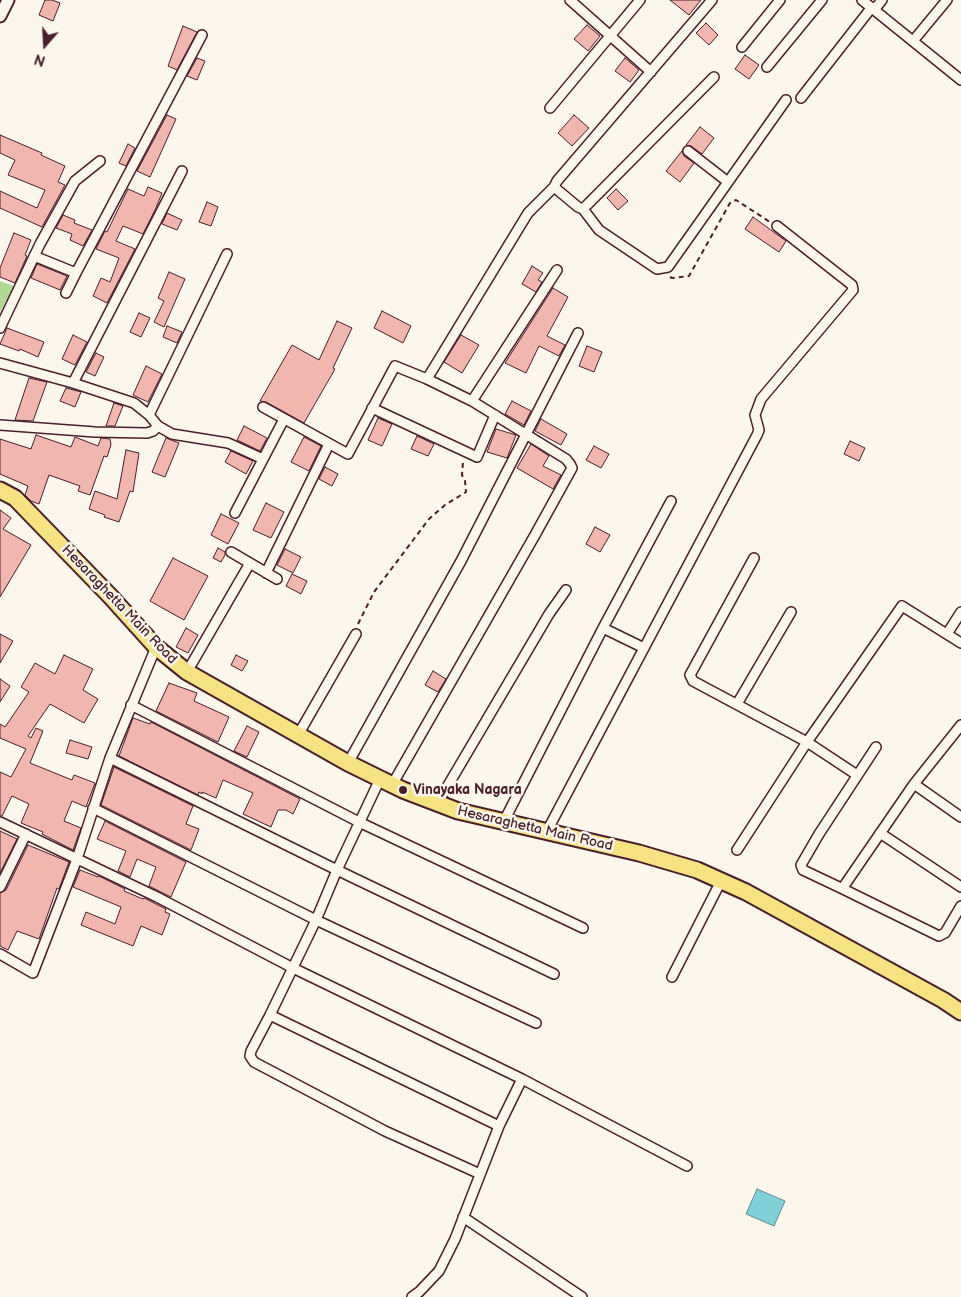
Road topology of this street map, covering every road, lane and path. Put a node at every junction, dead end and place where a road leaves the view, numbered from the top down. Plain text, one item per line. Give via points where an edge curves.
1 (8, 0) edge
2 (570, 0) edge
3 (640, 0) edge
4 (712, 0) edge
5 (780, 0) edge
6 (822, 0) edge
7 (862, 0) edge
8 (882, 0) edge
9 (947, 0) edge
10 (873, 9) junction
11 (0, 16) edge
12 (202, 35) dead end
13 (610, 36) junction
14 (913, 41) junction
15 (742, 47) dead end
16 (767, 68) dead end
17 (651, 72) junction
18 (960, 76) edge
19 (714, 77) dead end
20 (801, 98) dead end
21 (786, 100) dead end
22 (550, 108) dead end
23 (688, 151) dead end
24 (100, 161) dead end
25 (182, 171) dead end
26 (728, 182) junction
27 (554, 187) junction
28 (583, 208) junction
29 (777, 226) joint
30 (227, 254) dead end
31 (34, 256) junction
32 (657, 269) junction
33 (557, 270) dead end
34 (76, 273) junction
35 (66, 294) dead end
36 (0, 328) edge
37 (578, 333) dead end
38 (0, 363) edge
39 (426, 379) junction
40 (73, 383) junction
41 (472, 401) junction
42 (263, 407) dead end
43 (372, 408) junction
44 (149, 415) junction
45 (495, 415) junction
46 (284, 419) junction
47 (0, 425) edge
48 (158, 426) junction
49 (525, 434) junction
50 (329, 444) junction
51 (263, 459) junction
52 (462, 465) dead end
53 (0, 490) edge
54 (671, 502) dead end
55 (235, 513) dead end
56 (231, 552) dead end
57 (754, 558) dead end
58 (250, 563) junction
59 (266, 572) junction
60 (277, 579) dead end
61 (566, 590) dead end
62 (791, 612) dead end
63 (961, 612) edge
64 (603, 628) junction
65 (356, 634) joint
66 (947, 634) junction
67 (961, 643) edge
68 (156, 646) junction
69 (644, 648) junction
70 (187, 672) junction
71 (737, 704) junction
72 (131, 705) junction
73 (961, 725) edge
74 (298, 735) junction
75 (957, 738) edge
76 (807, 742) junction
77 (876, 747) dead end
78 (110, 758) junction
79 (348, 763) junction
80 (857, 775) junction
81 (386, 782) junction
82 (914, 784) junction
83 (437, 804) junction
84 (93, 808) junction
85 (961, 817) edge
86 (504, 821) junction
87 (0, 822) edge
88 (359, 822) junction
89 (547, 831) junction
90 (880, 833) junction
91 (26, 834) junction
92 (737, 850) dead end
93 (77, 859) junction
94 (337, 870) junction
95 (721, 881) junction
96 (961, 887) edge
97 (0, 888) edge
98 (843, 889) junction
99 (961, 906) edge
100 (316, 920) junction
101 (583, 928) dead end
102 (0, 954) edge
103 (293, 968) junction
104 (554, 974) dead end
105 (672, 977) dead end
106 (961, 1012) edge
107 (270, 1015) junction
108 (536, 1024) dead end
109 (522, 1079) junction
110 (500, 1126) junction
111 (687, 1166) dead end
112 (480, 1174) junction
113 (463, 1217) junction
114 (412, 1297) edge
115 (582, 1297) edge

1 - 11 street
2 - 13 street
3 - 13 street
4 - 17 street
5 - 15 street
6 - 16 street
7 - 10 street
8 - 10 street
9 - 14 street
10 - 14 street
10 - 20 street
12 - 34 street
13 - 17 street
13 - 22 street
14 - 18 street
17 - 27 street
19 - 28 street
21 - 26 street
23 - 26 street
24 - 31 street via 75,181
25 - 40 street
26 - 32 street via 668,266
27 - 28 street
27 - 39 street via 528,213
28 - 32 street via 599,230
29 - 32 path via 736,200 730,203 689,276 672,278
29 - 69 street via 852,285 853,290 762,399 755,416 759,430 757,435
30 - 44 street
31 - 34 street
31 - 36 street
33 - 41 street
34 - 35 street
37 - 49 street
38 - 40 street
39 - 41 street
39 - 43 street via 395,366
40 - 44 street via 134,403
41 - 45 street
42 - 46 street
43 - 45 street via 477,457
43 - 50 street via 348,454
44 - 48 street
45 - 49 street
46 - 50 street
46 - 51 street
47 - 48 street via 146,433
48 - 51 street via 172,434 228,444
49 - 79 street via 460,561
49 - 81 street via 566,459 572,468
50 - 59 street
51 - 55 street
52 - 65 path via 466,492 429,518 415,536 374,592 358,621
53 - 68 main road, Hesaraghetta Main Road via 15,498
54 - 64 street
56 - 58 street
57 - 71 street via 690,675 694,681
58 - 59 street
58 - 70 street
59 - 60 street
61 - 83 street
62 - 71 street
63 - 66 street
64 - 69 street
64 - 86 street
65 - 74 street
66 - 67 street
66 - 76 street via 902,606
68 - 70 main road, Hesaraghetta Main Road
68 - 72 street
69 - 89 street
70 - 74 main road, Hesaraghetta Main Road
71 - 76 street
72 - 78 street
72 - 88 street
73 - 75 street
74 - 79 main road, Hesaraghetta Main Road
75 - 82 street
76 - 80 street
76 - 92 street
77 - 80 street
78 - 84 street
78 - 94 street
79 - 81 main road, Hesaraghetta Main Road
80 - 98 street via 801,865 803,870
81 - 83 main road, Hesaraghetta Main Road
81 - 88 street
82 - 85 street
82 - 90 street
83 - 86 main road, Hesaraghetta Main Road
84 - 93 street
84 - 100 street
86 - 89 main road, Hesaraghetta Main Road
87 - 91 street
88 - 94 street
88 - 101 street
89 - 95 main road, Hesaraghetta Main Road via 697,870
90 - 96 street
90 - 98 street
91 - 93 street
91 - 97 street
93 - 102 street via 34,973
93 - 103 street
94 - 100 street
94 - 104 street
95 - 105 street
95 - 106 main road, Hesaraghetta Main Road
98 - 99 street via 939,936 946,933
100 - 103 street
100 - 108 street
103 - 107 street
103 - 109 street
107 - 110 street
107 - 112 street via 251,1051 254,1062 385,1131
109 - 110 street
109 - 111 street
110 - 112 street
112 - 113 street
113 - 114 street via 439,1271
113 - 115 street

